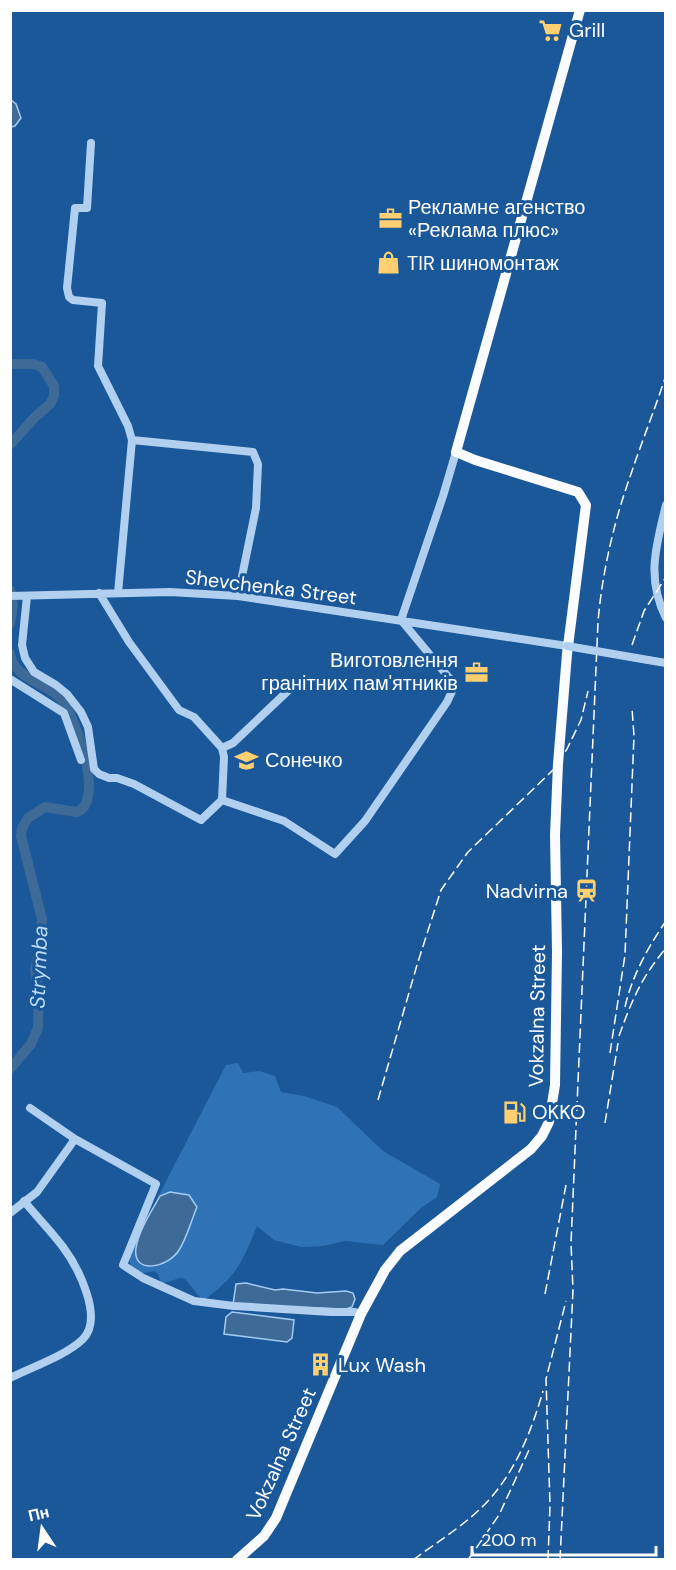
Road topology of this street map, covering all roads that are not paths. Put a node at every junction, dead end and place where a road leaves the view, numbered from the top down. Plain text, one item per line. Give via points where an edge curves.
1 (580, 10) edge
2 (92, 143) dead end
3 (132, 440) junction
4 (456, 452) junction
5 (666, 505) edge
6 (99, 593) junction
7 (118, 593) junction
8 (10, 596) edge
9 (24, 596) junction
10 (238, 596) junction
11 (666, 618) edge
12 (401, 620) junction
13 (666, 663) edge
14 (10, 679) edge
15 (303, 683) dead end
16 (222, 748) junction
17 (81, 760) dead end
18 (222, 800) junction
19 (30, 1108) dead end
20 (75, 1139) junction
21 (24, 1202) junction
22 (10, 1213) edge
23 (361, 1314) junction
24 (10, 1378) edge
25 (237, 1560) edge

1 - 4 main road
2 - 3 street via 87,208 75,208 67,288 73,300 102,303 98,366
3 - 7 street
3 - 10 street via 253,452 258,464 256,508
4 - 12 street
4 - 23 main road, Vokzalna Street via 578,492 586,505 558,764 554,1096 549,1122 531,1149 400,1251
5 - 11 street via 653,574
6 - 7 street, Shevchenka Street
6 - 9 street, Shevchenka Street
6 - 16 street via 179,710 194,717
7 - 10 street, Shevchenka Street
8 - 9 street, Shevchenka Street
9 - 18 street via 25,658 34,672 56,684 81,712 90,735 94,769 109,778 134,784 201,820
10 - 12 street, Shevchenka Street
12 - 13 street, Shevchenka Street, bridge
12 - 18 street via 456,685 365,821 335,854 284,821
14 - 17 street via 64,713
15 - 16 street via 292,687
16 - 18 street
19 - 20 street
20 - 21 street via 50,1176
20 - 23 street via 156,1184 123,1264 143,1278 194,1300
21 - 22 street
21 - 24 street via 69,1257 88,1299 92,1320 86,1337 75,1346
23 - 25 main road, Vokzalna Street via 276,1518 264,1536

